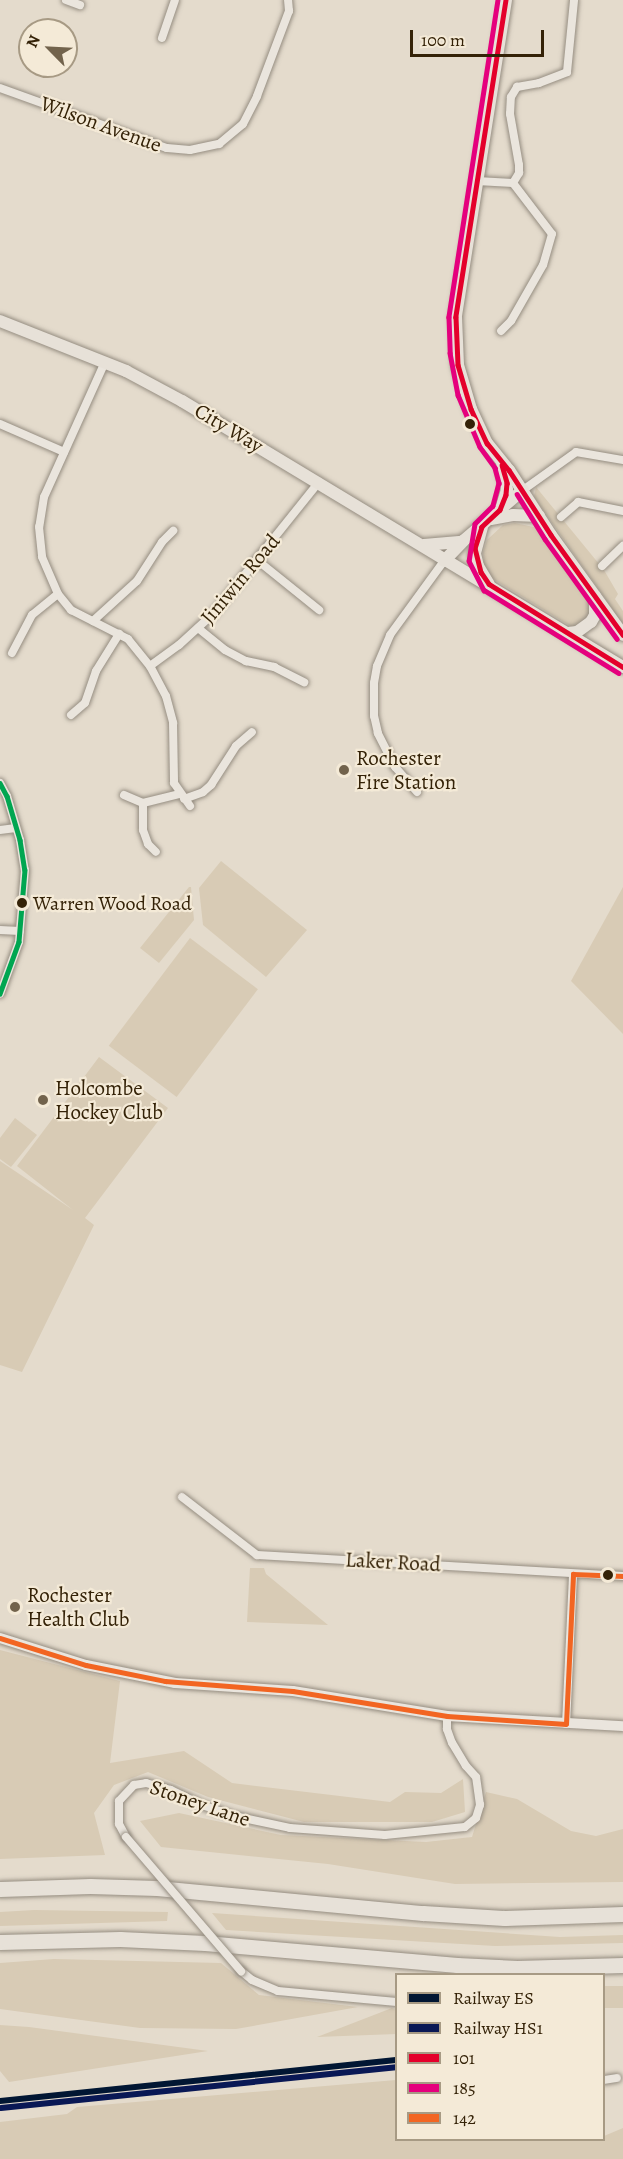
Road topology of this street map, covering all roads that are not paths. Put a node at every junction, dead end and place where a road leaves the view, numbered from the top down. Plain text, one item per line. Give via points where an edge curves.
1 (66, 0) edge
2 (175, 0) edge
3 (288, 0) edge
4 (506, 0) edge
5 (574, 0) edge
6 (80, 6) edge
7 (162, 38) dead end
8 (0, 88) edge
9 (477, 181) junction
10 (513, 183) junction
11 (0, 321) edge
12 (501, 331) dead end
13 (105, 362) junction
14 (0, 424) edge
15 (64, 452) junction
16 (623, 460) edge
17 (502, 465) junction
18 (319, 482) junction
19 (523, 490) junction
20 (500, 510) junction
21 (623, 511) edge
22 (539, 516) junction
23 (561, 517) dead end
24 (486, 523) junction
25 (173, 531) dead end
26 (464, 541) junction
27 (424, 545) junction
28 (623, 546) edge
29 (257, 560) junction
30 (444, 561) junction
31 (602, 566) dead end
32 (489, 585) junction
33 (58, 594) junction
34 (595, 596) junction
35 (319, 610) dead end
36 (93, 621) junction
37 (198, 628) junction
38 (568, 633) junction
39 (119, 634) junction
40 (623, 635) edge
41 (12, 653) dead end
42 (150, 666) junction
43 (623, 667) edge
44 (304, 682) dead end
45 (71, 715) dead end
46 (252, 732) dead end
47 (0, 783) edge
48 (417, 792) dead end
49 (124, 795) dead end
50 (185, 800) junction
51 (143, 803) junction
52 (16, 828) junction
53 (0, 830) edge
54 (156, 852) dead end
55 (0, 930) edge
56 (20, 931) junction
57 (0, 992) edge
58 (182, 1497) dead end
59 (573, 1574) junction
60 (623, 1576) edge
61 (0, 1638) edge
62 (447, 1716) junction
63 (566, 1724) junction
64 (623, 1726) edge
65 (0, 1890) edge
66 (623, 1914) edge
67 (0, 1942) edge
68 (623, 1965) edge
69 (395, 2002) edge
70 (617, 2078) dead end
71 (605, 2080) edge

1 - 6 street
2 - 7 street
3 - 8 street, Wilson Avenue via 289,11 257,96 243,124 219,144 190,150 167,148
4 - 9 main road
5 - 10 street via 567,72 517,87 511,97 519,165
9 - 10 street
9 - 17 main road via 456,317 457,352 472,414
10 - 12 street via 552,234 543,265 511,321
11 - 13 main road, City Way
13 - 15 street
13 - 18 main road, City Way via 190,405
14 - 15 street
15 - 33 street via 44,497 39,527 42,557
16 - 19 street via 576,452
17 - 19 main road
17 - 20 main road via 507,490
18 - 27 main road, City Way
18 - 29 street, Jiniwin Road
19 - 20 main road
19 - 22 main road
20 - 24 main road
21 - 23 street via 578,502
22 - 24 main road via 513,515
22 - 34 main road
24 - 26 main road
24 - 32 main road via 475,554
25 - 36 street via 137,581
26 - 27 main road
26 - 30 main road
27 - 30 main road, City Way
28 - 31 street
29 - 35 street
29 - 37 street, Jiniwin Road
30 - 32 main road, City Way
30 - 48 street via 390,635 376,666 374,683 378,733 395,767
32 - 38 main road, City Way
33 - 36 street via 71,610
33 - 41 street via 32,615
34 - 38 main road via 591,622
34 - 40 main road
36 - 39 street
37 - 42 street, Jiniwin Road
37 - 44 street via 246,661 274,667
38 - 43 main road, City Way
39 - 42 street via 134,644
39 - 45 street via 96,671 85,703
42 - 50 street via 166,696 173,723 172,773
46 - 50 street via 236,746 212,784
47 - 52 street
49 - 51 street
50 - 51 street
51 - 54 street via 143,830
52 - 53 street
52 - 56 street via 25,870
55 - 56 street
56 - 57 street
58 - 59 street, Laker Road via 257,1555
59 - 60 street, Laker Road
59 - 63 street
61 - 62 main road via 139,1677 293,1691
62 - 63 main road
62 - 69 street, Stoney Lane, bridge via 452,1743 476,1777 480,1805 476,1818 465,1827 385,1835 290,1828 234,1816 146,1783 134,1785 119,1801 119,1824 126,1837 252,1980 278,1991
63 - 64 main road
65 - 66 highway via 157,1888 505,1918
67 - 68 highway via 120,1939 457,1965
70 - 71 street

